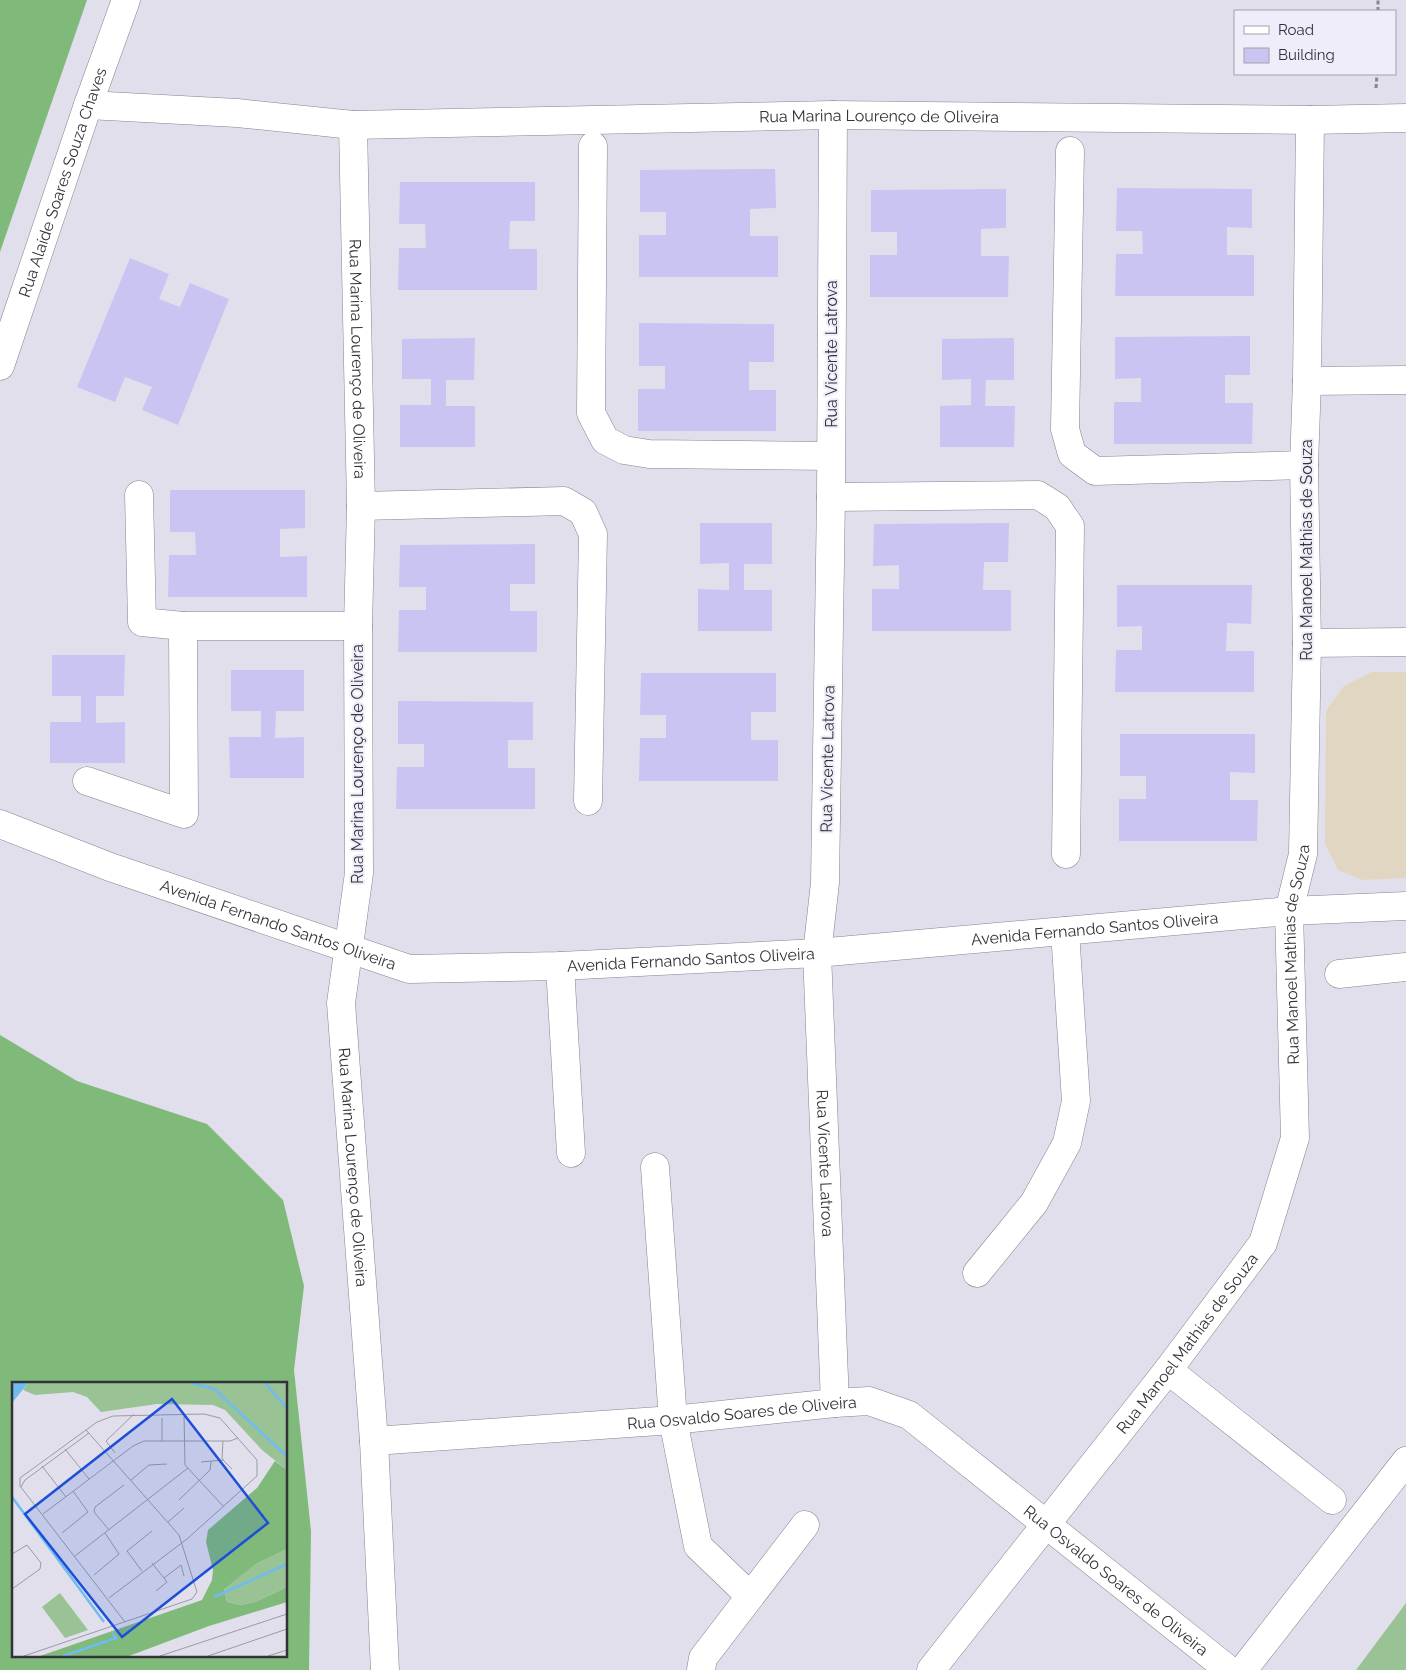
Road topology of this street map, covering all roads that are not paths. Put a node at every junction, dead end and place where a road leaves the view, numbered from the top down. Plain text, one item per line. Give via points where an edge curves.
1 (126, 0) edge
2 (88, 105) junction
3 (832, 115) junction
4 (1406, 118) edge
5 (1310, 120) junction
6 (353, 125) junction
7 (593, 146) dead end
8 (1070, 150) dead end
9 (0, 366) edge
10 (1406, 380) edge
11 (1306, 381) junction
12 (830, 456) junction
13 (1304, 465) junction
14 (139, 495) dead end
15 (830, 497) junction
16 (361, 506) junction
17 (183, 626) junction
18 (358, 626) junction
19 (1406, 642) edge
20 (1307, 643) junction
21 (87, 781) dead end
22 (588, 800) dead end
23 (0, 824) edge
24 (1066, 854) dead end
25 (1406, 906) edge
26 (1289, 911) junction
27 (1065, 931) junction
28 (348, 948) junction
29 (817, 953) junction
30 (560, 966) junction
31 (1406, 967) edge
32 (1340, 974) dead end
33 (572, 1153) dead end
34 (654, 1167) dead end
35 (977, 1273) dead end
36 (1168, 1370) junction
37 (835, 1403) junction
38 (673, 1420) junction
39 (374, 1441) junction
40 (1406, 1461) edge
41 (1332, 1500) dead end
42 (1047, 1524) junction
43 (805, 1525) dead end
44 (750, 1596) junction
45 (385, 1670) edge
46 (701, 1670) edge
47 (932, 1670) edge
48 (1229, 1670) edge
49 (1242, 1670) edge

1 - 2 street, Rua Alaíde Soares Souza Chaves
2 - 6 street, Rua Marina Lourenço de Oliveira via 237,113
2 - 9 street, Rua Alaíde Soares Souza Chaves
3 - 5 street, Rua Marina Lourenço de Oliveira
3 - 6 street, Rua Marina Lourenço de Oliveira
3 - 12 street, Rua Vicente Latrova
4 - 5 street, Rua Marina Lourenço de Oliveira
5 - 11 street, Rua Manoel Mathias de Souza
6 - 16 street, Rua Marina Lourenço de Oliveira
7 - 12 street via 591,413 604,440 624,450 649,454
8 - 13 street via 1065,429 1072,454 1095,470
10 - 11 street
11 - 13 street, Rua Manoel Mathias de Souza
12 - 15 street, Rua Vicente Latrova
13 - 20 street, Rua Manoel Mathias de Souza
14 - 17 street via 142,622
15 - 24 street via 1038,495 1056,507 1070,526
15 - 29 street, Rua Vicente Latrova via 825,883
16 - 18 street, Rua Marina Lourenço de Oliveira
16 - 22 street via 564,501 583,512 594,534
17 - 18 street
17 - 21 street via 184,814
18 - 28 street, Rua Marina Lourenço de Oliveira via 359,874
19 - 20 street
20 - 26 street, Rua Manoel Mathias de Souza via 1303,854
23 - 28 street, Avenida Fernando Santos Oliveira via 110,867
25 - 26 street, Avenida Fernando Santos Oliveira
26 - 27 street, Avenida Fernando Santos Oliveira
26 - 36 street, Rua Manoel Mathias de Souza via 1295,1138 1263,1243
27 - 29 street, Avenida Fernando Santos Oliveira
27 - 35 street via 1076,1102 1068,1143 1034,1203
28 - 30 street, Avenida Fernando Santos Oliveira via 409,969
28 - 39 street, Rua Marina Lourenço de Oliveira via 341,1003
29 - 30 street, Avenida Fernando Santos Oliveira
29 - 37 street, Rua Vicente Latrova
30 - 33 street
31 - 32 street
34 - 38 street
36 - 41 street
36 - 42 street, Rua Manoel Mathias de Souza
37 - 38 street, Rua Osvaldo Soares de Oliveira
37 - 42 street, Rua Osvaldo Soares de Oliveira via 869,1402 909,1415
38 - 39 street, Rua Osvaldo Soares de Oliveira
38 - 44 street via 698,1546
39 - 45 street, Rua Marina Lourenço de Oliveira
40 - 49 street
42 - 47 street, Rua Manoel Mathias de Souza
42 - 48 street, Rua Osvaldo Soares de Oliveira
43 - 44 street
44 - 46 street via 703,1658

